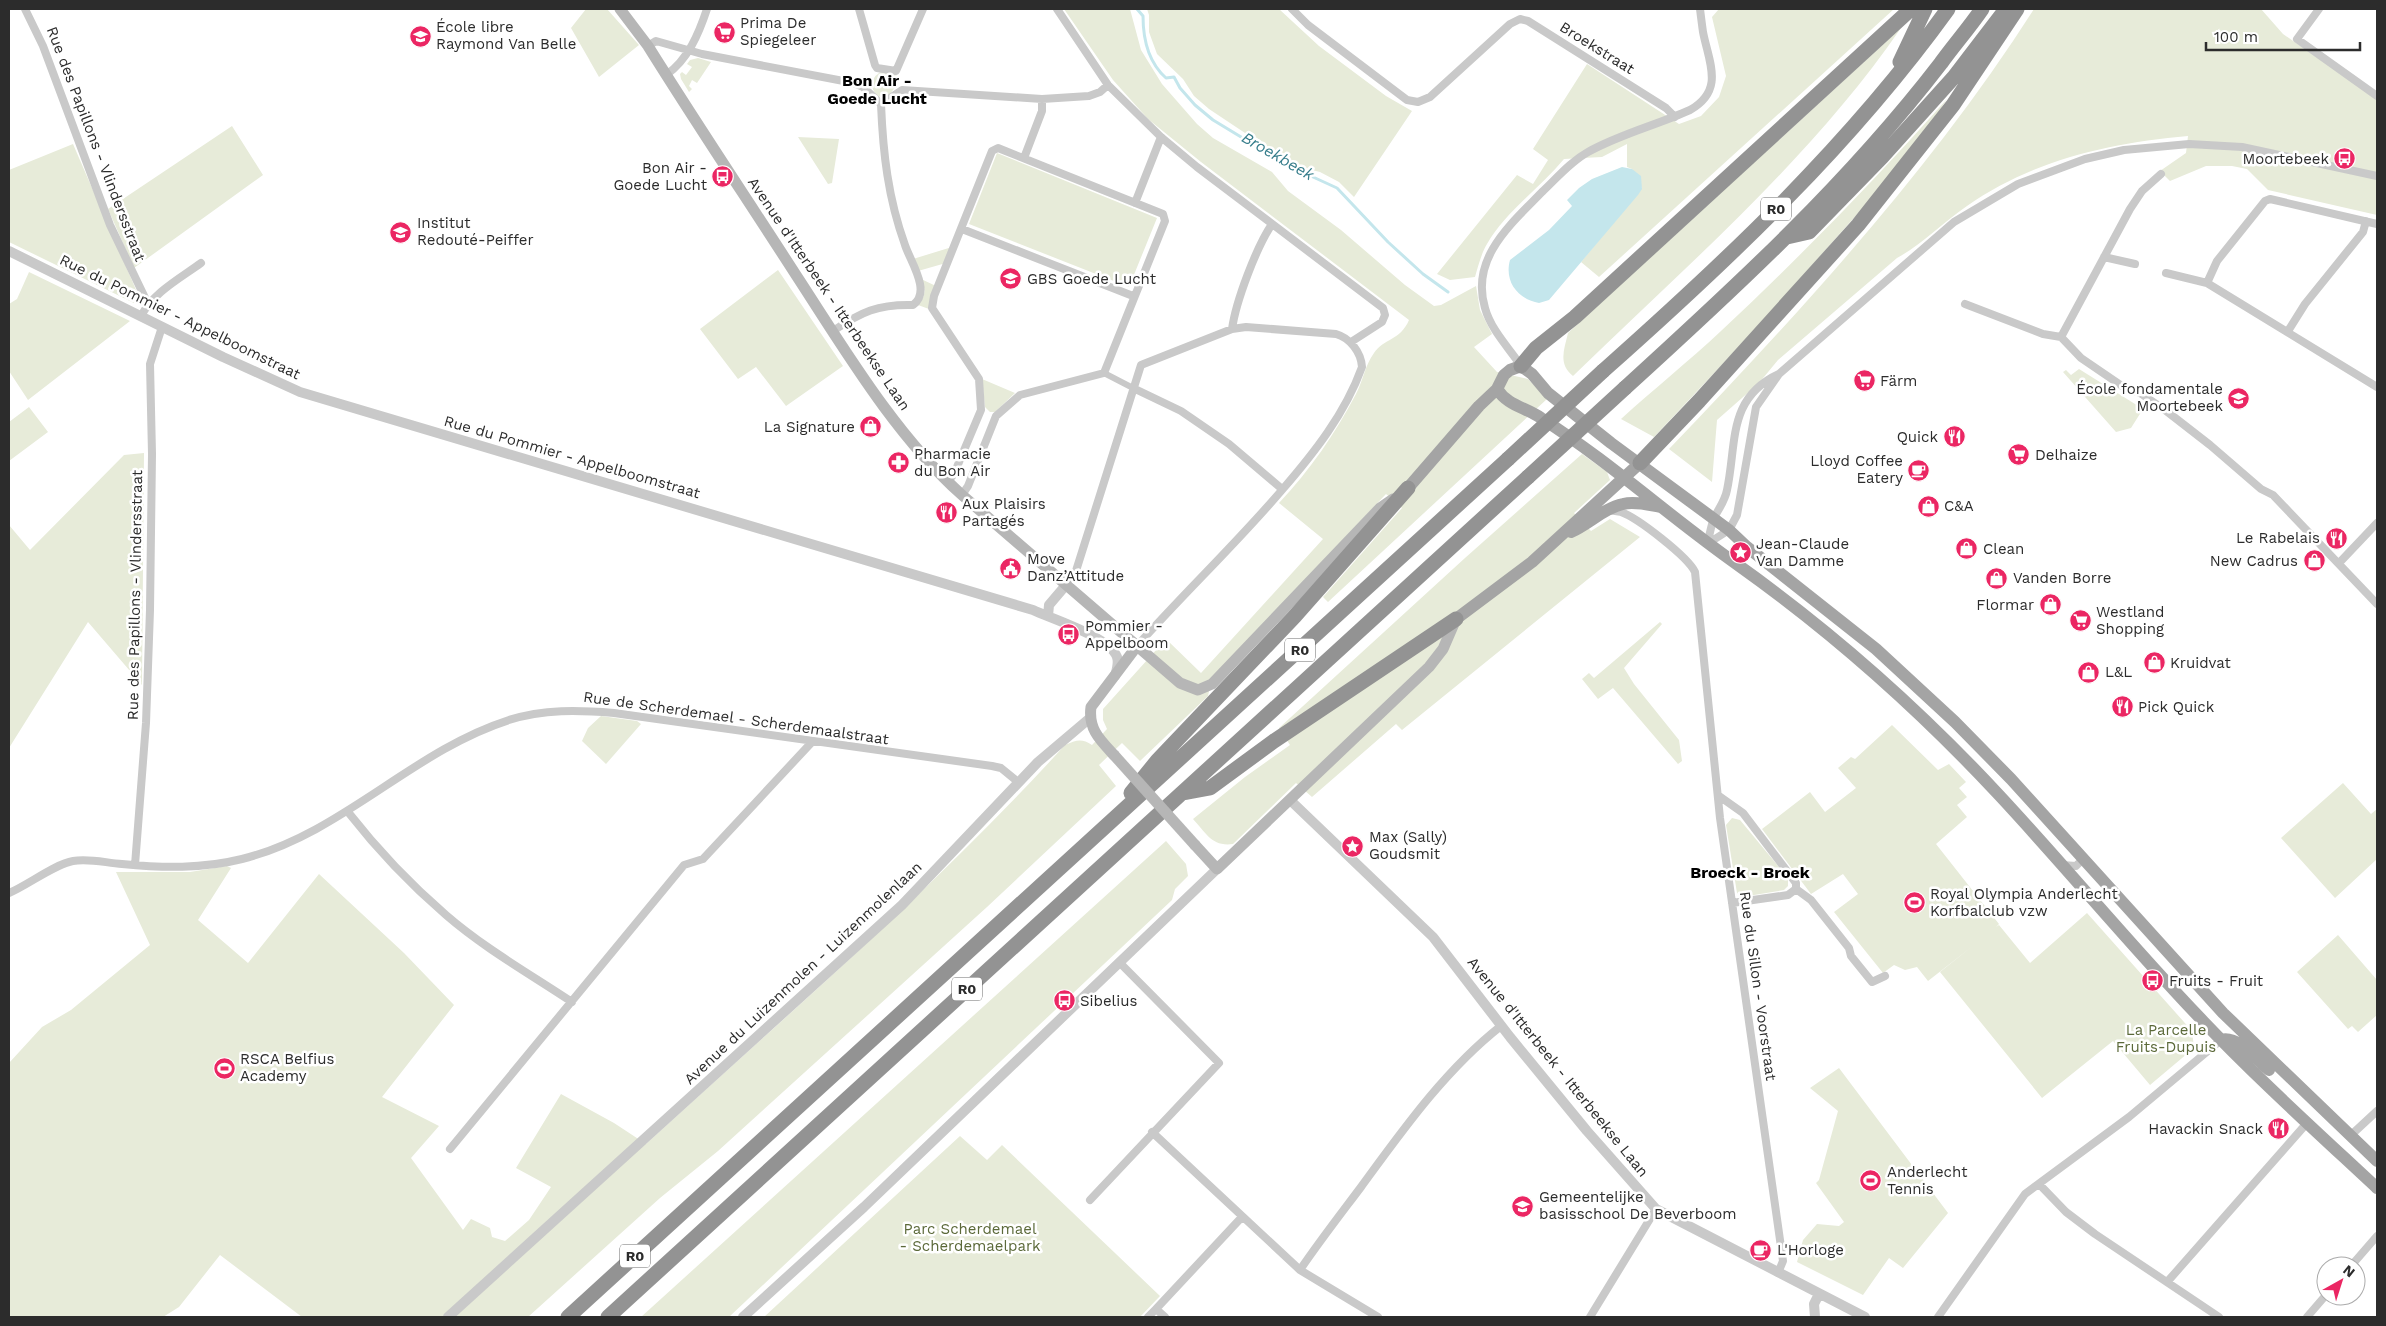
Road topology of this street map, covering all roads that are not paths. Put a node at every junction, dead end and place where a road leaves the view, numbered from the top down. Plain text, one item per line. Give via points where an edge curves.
1 (26, 9) edge
2 (620, 9) edge
3 (707, 9) edge
4 (859, 9) edge
5 (923, 9) edge
6 (1056, 9) edge
7 (1292, 9) edge
8 (1700, 9) edge
9 (1911, 9) edge
10 (1925, 9) edge
11 (1948, 9) edge
12 (1982, 9) edge
13 (2006, 9) edge
14 (2017, 9) edge
15 (2319, 9) edge
16 (648, 46) junction
17 (690, 50) junction
18 (666, 75) junction
19 (1890, 83) junction
20 (1108, 84) junction
21 (2377, 96) edge
22 (1042, 99) junction
23 (881, 107) junction
24 (1678, 115) junction
25 (1161, 137) junction
26 (1024, 158) junction
27 (2161, 174) dead end
28 (2377, 176) edge
29 (1134, 203) junction
30 (2366, 222) junction
31 (1272, 224) junction
32 (2377, 224) edge
33 (962, 229) junction
34 (1786, 238) junction
35 (9, 251) edge
36 (2104, 257) junction
37 (201, 263) dead end
38 (2135, 264) dead end
39 (2166, 273) dead end
40 (2207, 283) junction
41 (1134, 296) junction
42 (148, 304) junction
43 (1965, 304) dead end
44 (141, 316) junction
45 (162, 327) junction
46 (1232, 330) junction
47 (833, 331) junction
48 (2288, 331) junction
49 (2060, 337) junction
50 (1351, 342) junction
51 (1521, 366) junction
52 (1104, 373) junction
53 (1779, 374) junction
54 (2376, 383) edge
55 (1133, 388) junction
56 (1497, 389) junction
57 (1640, 462) junction
58 (1623, 477) junction
59 (947, 482) junction
60 (1408, 488) junction
61 (1282, 490) junction
62 (962, 495) junction
63 (1662, 507) junction
64 (1607, 510) junction
65 (1714, 518) junction
66 (2377, 523) edge
67 (1729, 530) junction
68 (1562, 535) junction
69 (1707, 544) junction
70 (2340, 562) junction
71 (1066, 585) junction
72 (2377, 604) edge
73 (1048, 616) junction
74 (1456, 619) junction
75 (1137, 646) junction
76 (1115, 677) junction
77 (1090, 718) junction
78 (812, 742) junction
79 (1018, 782) junction
80 (1182, 794) junction
81 (1719, 796) junction
82 (1290, 800) junction
83 (348, 812) junction
84 (1091, 840) junction
85 (2083, 859) junction
86 (135, 865) junction
87 (2062, 865) junction
88 (1217, 869) junction
89 (1796, 889) junction
90 (9, 893) edge
91 (1732, 903) junction
92 (1119, 962) junction
93 (1885, 976) dead end
94 (572, 1002) junction
95 (1501, 1026) junction
96 (2221, 1040) junction
97 (2377, 1111) edge
98 (2326, 1113) junction
99 (2307, 1123) junction
100 (1152, 1132) junction
101 (2350, 1136) junction
102 (450, 1149) dead end
103 (2377, 1161) edge
104 (2039, 1184) junction
105 (2377, 1188) edge
106 (1090, 1200) dead end
107 (1656, 1210) junction
108 (1242, 1218) junction
109 (2377, 1236) edge
110 (2360, 1256) edge
111 (1300, 1270) junction
112 (1778, 1273) junction
113 (2168, 1281) junction
114 (1819, 1294) junction
115 (2317, 1306) edge
116 (1156, 1309) junction
117 (2207, 1314) edge
118 (448, 1317) edge
119 (568, 1317) edge
120 (608, 1317) edge
121 (743, 1317) edge
122 (1148, 1317) edge
123 (1166, 1317) edge
124 (1378, 1317) edge
125 (1590, 1317) edge
126 (1815, 1317) edge
127 (1865, 1317) edge
128 (1938, 1317) edge
129 (2220, 1317) edge
130 (2307, 1317) edge

1 - 42 street, Rue des Papillons - Vlindersstraat via 110,225
2 - 16 main road, Avenue d'Itterbeek - Itterbeekse Laan
3 - 17 street
4 - 5 street via 877,68 896,71
6 - 20 street
7 - 24 street, Broekstraat via 1308,25 1407,100 1418,102 1430,97 1510,24 1520,19
8 - 24 street via 1713,79 1709,92 1697,106
9 - 51 highway via 1575,317 1536,348
10 - 19 highway
11 - 19 highway, R0
12 - 34 highway, R0 via 1912,101
13 - 34 highway via 1954,77 1882,157 1809,232
14 - 57 highway via 1953,105 1858,225
15 - 21 street via 2297,39
16 - 17 street via 656,41
16 - 18 main road, Avenue d'Itterbeek - Itterbeekse Laan
17 - 18 street
17 - 23 street via 854,83 863,87
18 - 47 main road, Avenue d'Itterbeek - Itterbeekse Laan
19 - 84 highway, R0, bridge via 1812,172 1715,270
20 - 22 street via 1089,96
20 - 25 street
22 - 23 street via 906,90 898,91
22 - 26 street via 1042,112
23 - 47 street via 889,192 922,289 918,302 913,305 880,306
24 - 51 street via 1587,153 1568,167 1498,238 1482,276 1485,308
25 - 29 street
25 - 31 street
26 - 29 street
26 - 33 street via 998,148 992,151
27 - 36 street via 2142,191
28 - 53 street via 2242,147 2189,144 2124,150 2085,159 2018,184 1954,222
29 - 41 street via 1165,217
30 - 32 street
30 - 40 street via 2270,199 2216,260
30 - 48 street via 2363,232 2305,304
31 - 46 street via 1264,235 1234,314
31 - 50 street via 1383,308 1382,322
33 - 41 street
33 - 59 street via 932,308 979,379 982,410 954,474
34 - 80 highway, R0, bridge
35 - 44 street, Rue du Pommier - Appelboomstraat
36 - 38 street
36 - 49 street
37 - 42 street
39 - 40 street
40 - 48 street
41 - 52 street
42 - 44 street
43 - 49 street via 2043,334
44 - 45 street, Rue du Pommier - Appelboomstraat
45 - 73 street, Rue du Pommier - Appelboomstraat via 300,392
45 - 86 street, Rue des Papillons - Vlindersstraat via 150,364 150,610 146,723
46 - 50 street via 1246,327 1290,329 1336,334
46 - 55 street via 1144,362
47 - 59 main road, Avenue d'Itterbeek - Itterbeekse Laan via 897,423
48 - 54 street
49 - 70 street via 2081,358 2164,410 2261,489 2273,495
50 - 61 street via 1362,364 1352,391 1331,428
51 - 56 main road via 1504,375
51 - 57 main road via 1548,393
52 - 55 street
52 - 62 street via 1020,395 996,416
53 - 65 street via 1769,379 1741,408 1727,491
53 - 67 street via 1756,407 1740,504
55 - 61 street via 1181,411 1229,444
55 - 71 street via 1075,574
56 - 58 main road via 1510,403 1539,416
56 - 60 main road
57 - 58 main road
57 - 65 main road
58 - 63 main road
58 - 68 main road
59 - 62 main road, Avenue d'Itterbeek - Itterbeekse Laan
60 - 75 main road, Avenue d'Itterbeek - Itterbeekse Laan via 1380,508 1212,684 1198,690 1186,686
60 - 84 highway via 1295,616 1157,761
61 - 75 street
62 - 71 main road, Avenue d'Itterbeek - Itterbeekse Laan
63 - 64 main road via 1638,503
63 - 69 main road
64 - 68 main road via 1581,528
64 - 81 street, Rue du Sillon - Voorstraat via 1621,512 1642,525 1681,554 1695,572
65 - 67 main road
65 - 69 street
66 - 70 street
67 - 69 street
67 - 85 main road via 1839,618 1917,686 2011,779
68 - 74 main road via 1506,583
69 - 87 main road via 1802,614 1912,708 1999,795
70 - 72 street
71 - 73 street via 1049,605
71 - 75 main road, Avenue d'Itterbeek - Itterbeekse Laan
73 - 76 street, Rue du Pommier - Appelboomstraat via 1110,647 1118,664
74 - 80 highway via 1210,788
74 - 82 main road via 1443,648 1429,667
75 - 76 main road
76 - 77 main road via 1096,698
77 - 79 street, Avenue du Luizenmolen - Luizenmolenlaan
77 - 88 main road, bridge via 1100,740
78 - 79 street, Rue de Scherdemael - Scherdemaalstraat via 992,766 1001,768
78 - 83 street, Rue de Scherdemael - Scherdemaalstraat via 614,713 564,710 539,713 509,720 441,751
78 - 94 street via 703,859 684,865
79 - 118 street, Avenue du Luizenmolen - Luizenmolenlaan via 902,906
80 - 120 highway, R0
81 - 89 street via 1743,814 1794,878
81 - 91 street, Rue du Sillon - Voorstraat
82 - 88 main road
82 - 95 street, Avenue d'Itterbeek - Itterbeekse Laan via 1433,937
83 - 86 street, Rue de Scherdemael - Scherdemaalstraat via 310,833 243,859 201,867
83 - 94 street via 447,916
84 - 119 highway, R0
85 - 87 street via 2076,866
85 - 98 main road via 2223,1013
86 - 90 street, Rue de Scherdemael - Scherdemaalstraat via 72,861
87 - 96 main road
88 - 92 street
89 - 91 street via 1788,896
89 - 93 street via 1811,900 1872,982
91 - 112 street, Rue du Sillon - Voorstraat via 1783,1261
92 - 100 street via 1219,1063
92 - 121 street via 864,1207
94 - 102 street
95 - 107 street, Avenue d'Itterbeek - Itterbeekse Laan via 1587,1132
95 - 111 street via 1414,1116
96 - 98 main road via 2227,1038 2236,1042 2307,1105
96 - 99 main road
96 - 104 street via 2128,1117
97 - 101 street
98 - 101 main road
99 - 105 main road
99 - 113 street
100 - 106 street
100 - 108 street
101 - 103 main road
104 - 113 street via 2066,1212 2095,1234
104 - 128 street via 2025,1194
107 - 112 street, Avenue d'Itterbeek - Itterbeekse Laan
107 - 125 street
108 - 111 street
108 - 116 street
109 - 110 street
111 - 124 street
112 - 114 street, Avenue d'Itterbeek - Itterbeekse Laan
113 - 117 street
114 - 126 street via 1814,1304
114 - 127 street, Avenue d'Itterbeek - Itterbeekse Laan
115 - 130 street
116 - 122 street
116 - 123 street
117 - 129 street

